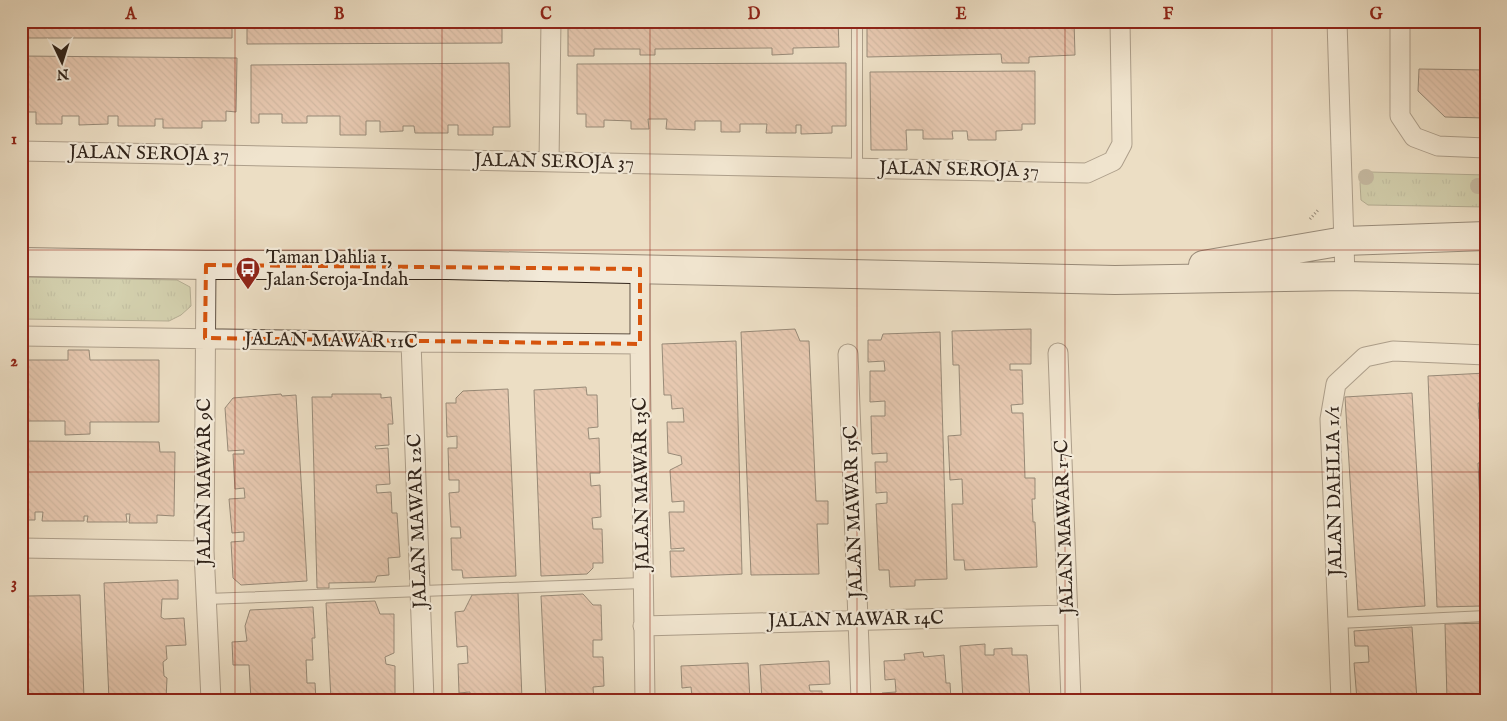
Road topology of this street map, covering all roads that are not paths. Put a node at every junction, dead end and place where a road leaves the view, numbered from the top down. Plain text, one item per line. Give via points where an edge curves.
1 (551, 21) edge
2 (857, 21) edge
3 (1120, 21) edge
4 (1337, 21) edge
5 (1400, 21) edge
6 (1486, 148) edge
7 (21, 151) edge
8 (549, 162) junction
9 (857, 168) junction
10 (1486, 236) edge
11 (1344, 241) junction
12 (21, 262) edge
13 (206, 265) junction
14 (640, 269) junction
15 (1345, 276) junction
16 (1115, 280) junction
17 (1486, 280) edge
18 (21, 336) edge
19 (205, 338) junction
20 (411, 342) junction
21 (640, 344) junction
22 (1058, 353) dead end
23 (848, 354) dead end
24 (1486, 355) edge
25 (21, 548) edge
26 (204, 551) junction
27 (643, 583) junction
28 (420, 591) junction
29 (206, 599) junction
30 (1068, 615) junction
31 (1486, 616) edge
32 (858, 620) junction
33 (1338, 623) junction
34 (643, 626) junction
35 (211, 700) edge
36 (424, 700) edge
37 (645, 700) edge
38 (861, 700) edge
39 (1072, 700) edge
40 (1341, 700) edge

1 - 8 street
2 - 9 lane
3 - 9 street, JALAN SEROJA 37 via 1122,144 1113,161 1087,173
4 - 11 street
5 - 6 street via 1400,116 1404,123 1414,137 1438,146
7 - 8 street, JALAN SEROJA 37
8 - 9 street, JALAN SEROJA 37
10 - 11 street
11 - 15 street
11 - 16 street
12 - 13 street
13 - 14 street
13 - 19 street, JALAN MAWAR 9C
14 - 16 street
14 - 21 street, JALAN MAWAR 13C
15 - 16 street
15 - 17 street
18 - 19 street, JALAN MAWAR 11C
19 - 20 street, JALAN MAWAR 11C
19 - 26 street, JALAN MAWAR 9C
20 - 21 street, JALAN MAWAR 11C
20 - 28 street, JALAN MAWAR 12C
21 - 27 street, JALAN MAWAR 13C
22 - 30 street, JALAN MAWAR 17C
23 - 32 street, JALAN MAWAR 15C
24 - 33 street, JALAN DAHLIA 1/1 via 1393,351 1365,357 1336,384 1330,419
25 - 26 street
26 - 29 street, JALAN MAWAR 9C
27 - 28 lane
27 - 34 street, JALAN MAWAR 13C
28 - 29 lane
28 - 36 street, JALAN MAWAR 12C
29 - 35 street, JALAN MAWAR 9C
30 - 32 street, JALAN MAWAR 14C
30 - 39 street, JALAN MAWAR 17C
31 - 33 lane
32 - 34 street, JALAN MAWAR 14C
32 - 38 street, JALAN MAWAR 15C
33 - 40 street, JALAN DAHLIA 1/1
34 - 37 street, JALAN MAWAR 13C

